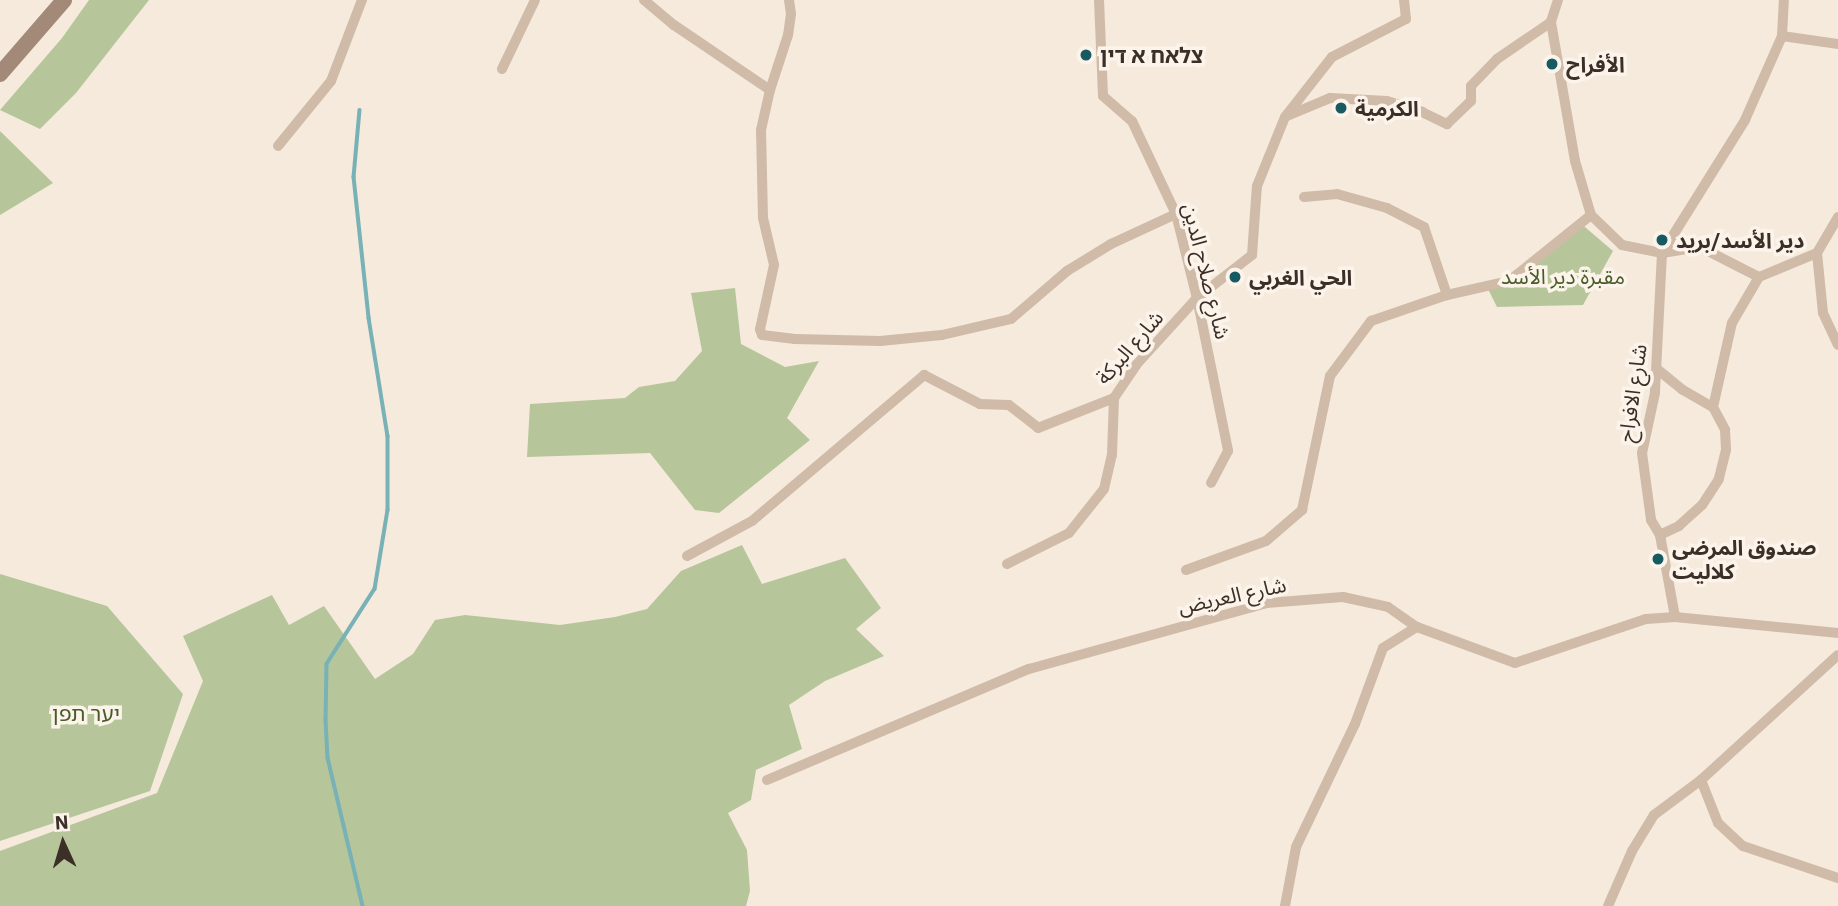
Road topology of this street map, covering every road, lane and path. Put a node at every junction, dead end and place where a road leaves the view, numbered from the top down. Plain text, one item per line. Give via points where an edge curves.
1 (64, 0) edge
2 (362, 0) edge
3 (535, 0) edge
4 (643, 0) edge
5 (789, 0) edge
6 (1099, 0) edge
7 (1404, 0) edge
8 (1558, 0) edge
9 (1784, 0) edge
10 (1551, 22) junction
11 (1782, 36) junction
12 (1838, 44) edge
13 (502, 69) dead end
14 (0, 74) edge
15 (770, 90) junction
16 (1284, 117) junction
17 (278, 146) dead end
18 (1304, 197) dead end
19 (1176, 214) junction
20 (1591, 215) junction
21 (1838, 217) edge
22 (1662, 253) junction
23 (1817, 253) junction
24 (1759, 277) junction
25 (1447, 295) junction
26 (1197, 298) junction
27 (1838, 345) edge
28 (1657, 369) junction
29 (1114, 398) junction
30 (1713, 407) junction
31 (1211, 483) dead end
32 (1660, 536) junction
33 (687, 555) dead end
34 (1007, 564) dead end
35 (1186, 570) dead end
36 (1675, 617) junction
37 (1417, 627) junction
38 (1838, 633) edge
39 (1838, 655) edge
40 (767, 780) dead end
41 (1701, 780) junction
42 (1838, 878) edge
43 (1285, 906) edge
44 (1608, 906) edge

1 - 14 main road
2 - 17 street via 331,81
3 - 13 street
4 - 15 street
5 - 15 street via 788,35
6 - 19 street, شارع صلاح الدين via 1102,96 1132,121
7 - 16 street, شارع البركة via 1406,19 1332,57
8 - 10 street
9 - 11 street
10 - 16 street via 1497,59 1471,86 1471,100 1447,124 1387,102 1330,98
10 - 20 street via 1575,161
11 - 12 street
11 - 22 street via 1745,120
15 - 19 street via 761,130 760,184 774,265 762,335 880,341 942,335 1011,319 1067,271 1111,243
16 - 26 street, شارع البركة via 1257,186 1252,255
18 - 25 street via 1337,194 1387,208 1424,227
19 - 26 street, شارع صلاح الدين
20 - 22 street via 1622,245
20 - 25 street via 1509,281
21 - 23 street
22 - 24 street via 1700,247
22 - 28 street, شارع الافراح
23 - 24 street
23 - 27 street via 1823,313
24 - 30 street via 1732,323
25 - 35 street via 1371,321 1330,376 1302,510 1266,541
26 - 29 street, شارع البركة via 1136,365
26 - 31 street, شارع صلاح الدين via 1228,451
28 - 30 street
28 - 32 street, شارع الافراح via 1642,453 1651,520
29 - 33 street, شارع البركة via 1038,428 1009,405 980,404 924,376 752,521
29 - 34 street via 1112,455 1104,489 1069,533
30 - 32 street via 1725,430 1719,479 1702,505
32 - 36 street, شارع الافراح
36 - 37 street, شارع العريض via 1646,619 1515,663
36 - 38 street, شارع العريض
37 - 40 street, شارع العريض via 1388,607 1343,597 1267,603 1029,669
37 - 43 street via 1383,648 1355,724 1296,847
39 - 41 street
41 - 42 street via 1718,823 1744,846
41 - 44 street via 1654,815

